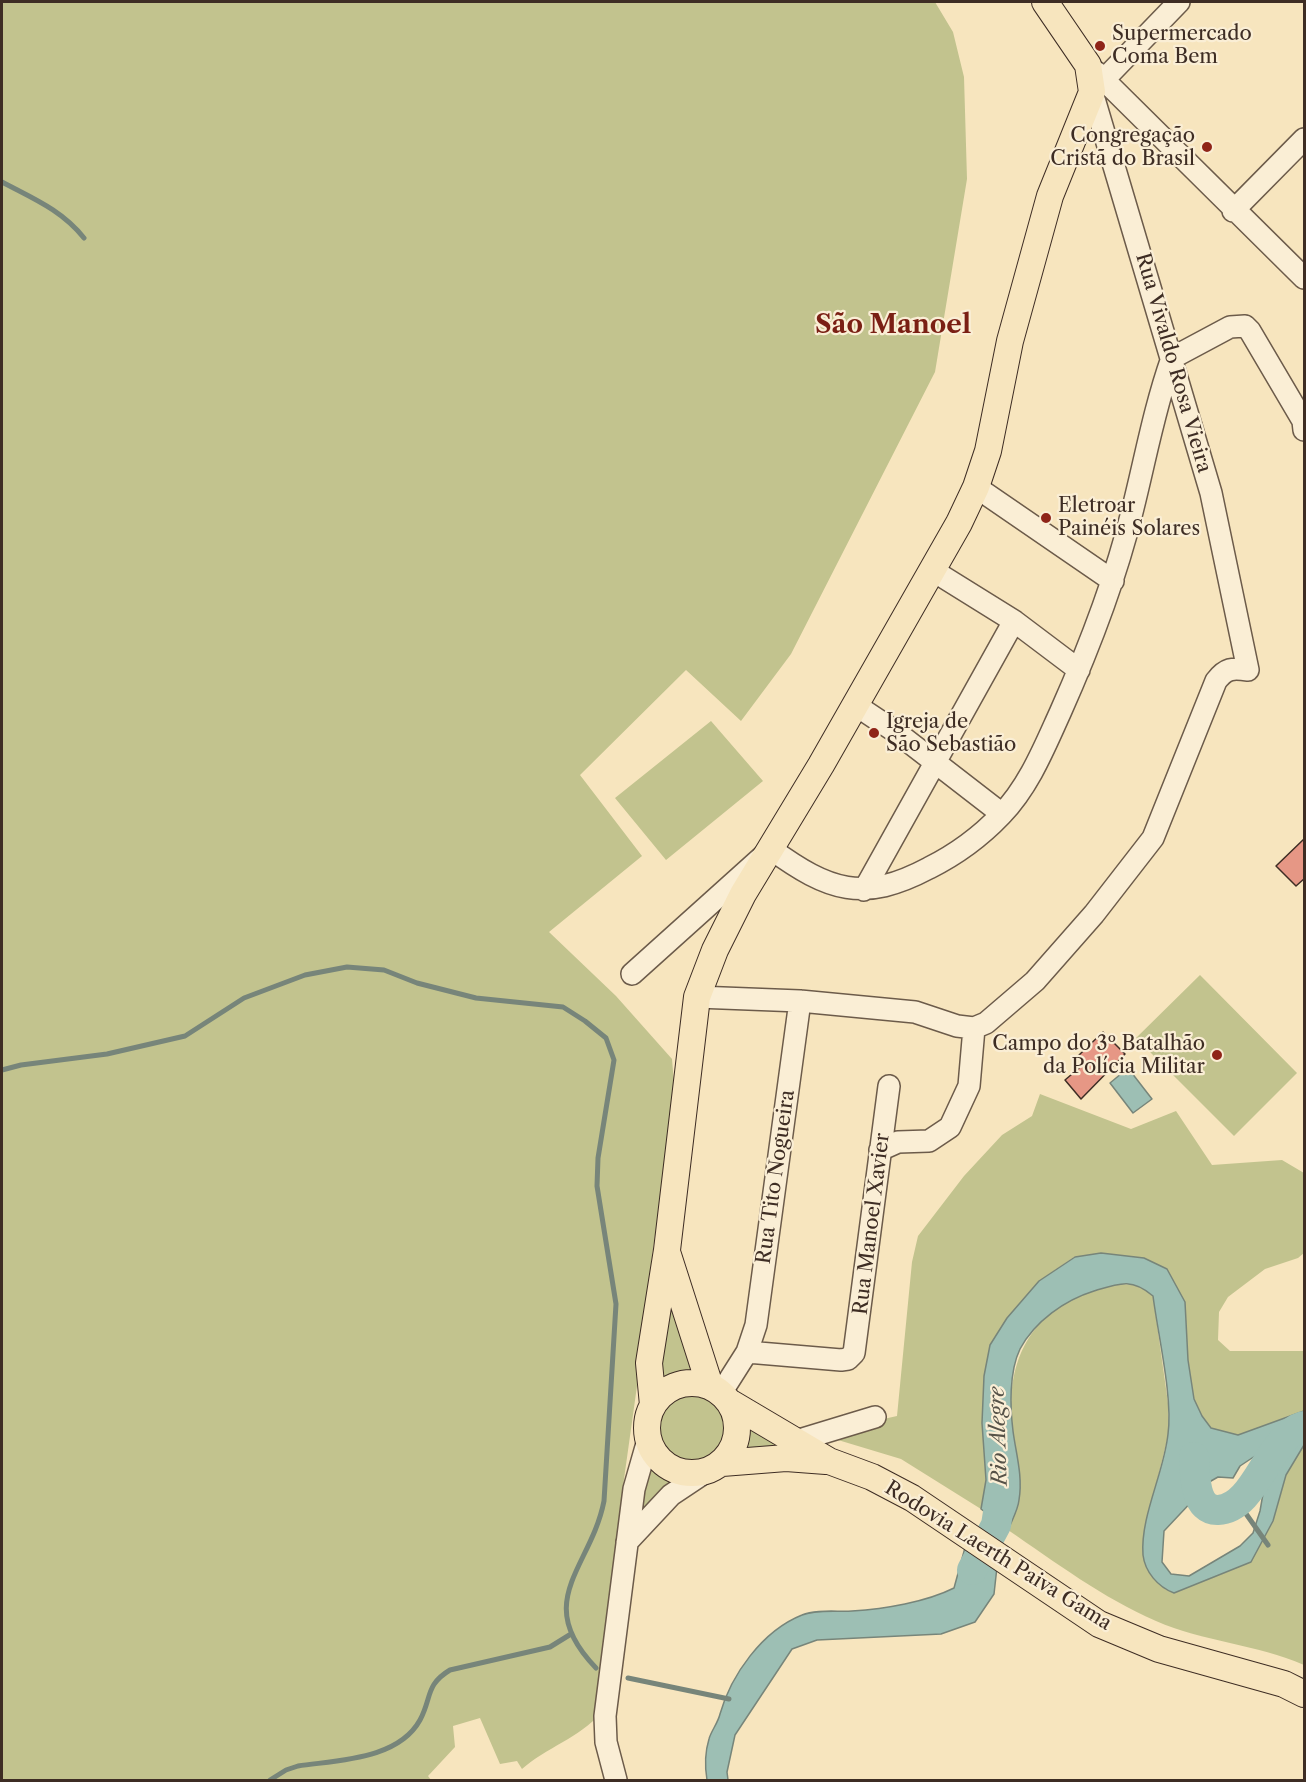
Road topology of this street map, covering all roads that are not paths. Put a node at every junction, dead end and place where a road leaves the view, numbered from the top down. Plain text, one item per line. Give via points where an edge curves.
1 (1045, 2) edge
2 (1179, 2) edge
3 (1095, 79) junction
4 (1305, 139) edge
5 (1233, 211) junction
6 (1305, 278) edge
7 (1172, 358) junction
8 (1304, 425) edge
9 (976, 487) junction
10 (932, 570) junction
11 (1113, 580) junction
12 (1014, 621) junction
13 (1079, 670) junction
14 (854, 704) junction
15 (936, 763) junction
16 (1002, 814) junction
17 (771, 849) junction
18 (864, 890) junction
19 (632, 974) dead end
20 (697, 997) junction
21 (800, 1001) junction
22 (974, 1028) junction
23 (889, 1086) dead end
24 (880, 1150) junction
25 (667, 1250) junction
26 (747, 1352) junction
27 (721, 1394) junction
28 (653, 1405) junction
29 (875, 1417) dead end
30 (648, 1440) junction
31 (796, 1441) junction
32 (829, 1461) junction
33 (713, 1468) junction
34 (627, 1542) junction
35 (1305, 1694) edge
36 (616, 1780) edge

1 - 3 main road
2 - 3 street
3 - 5 street
3 - 7 street, Rua Vivaldo Rosa Vieira
3 - 9 main road via 1050,196 1010,341 988,451
4 - 5 street
5 - 6 street
7 - 8 street via 1230,327 1245,326
7 - 11 street
7 - 22 street, Rua Vivaldo Rosa Vieira via 1211,493 1248,670 1230,668 1216,681 1168,808 1134,865 1035,981 1001,1012
9 - 10 main road
9 - 11 street
10 - 12 street
10 - 14 main road
11 - 13 street
12 - 13 street
12 - 15 street
13 - 16 street via 1041,755
14 - 15 street
14 - 17 main road
15 - 16 street
15 - 18 street
16 - 18 street via 948,858 887,887
17 - 18 street via 800,870 830,884
17 - 19 street
17 - 20 main road via 743,894
20 - 21 street
20 - 25 main road
21 - 22 street via 915,1012
21 - 26 street, Rua Tito Nogueira via 756,1325
22 - 24 street via 969,1086 950,1127 929,1141 898,1142
23 - 24 street, Rua Manoel Xavier
24 - 26 street, Rua Manoel Xavier via 854,1353 848,1359 836,1360
25 - 27 main road
25 - 28 main road via 649,1363
26 - 27 street, Rua Tito Nogueira
27 - 28 main road via 689,1383 662,1394
27 - 31 main road, Rodovia Laerth Paiva Gama
27 - 33 main road via 738,1430 736,1441
28 - 30 main road via 648,1416
29 - 31 street
30 - 33 main road via 654,1453 669,1467 689,1474
30 - 34 street via 634,1489
31 - 32 main road, Rodovia Laerth Paiva Gama
32 - 33 main road, Rodovia Laerth Paiva Gama via 786,1458
32 - 35 main road, Rodovia Laerth Paiva Gama via 873,1477 949,1522 1100,1624 1159,1649 1284,1684
33 - 34 street via 671,1495
34 - 36 street via 605,1716 606,1742

